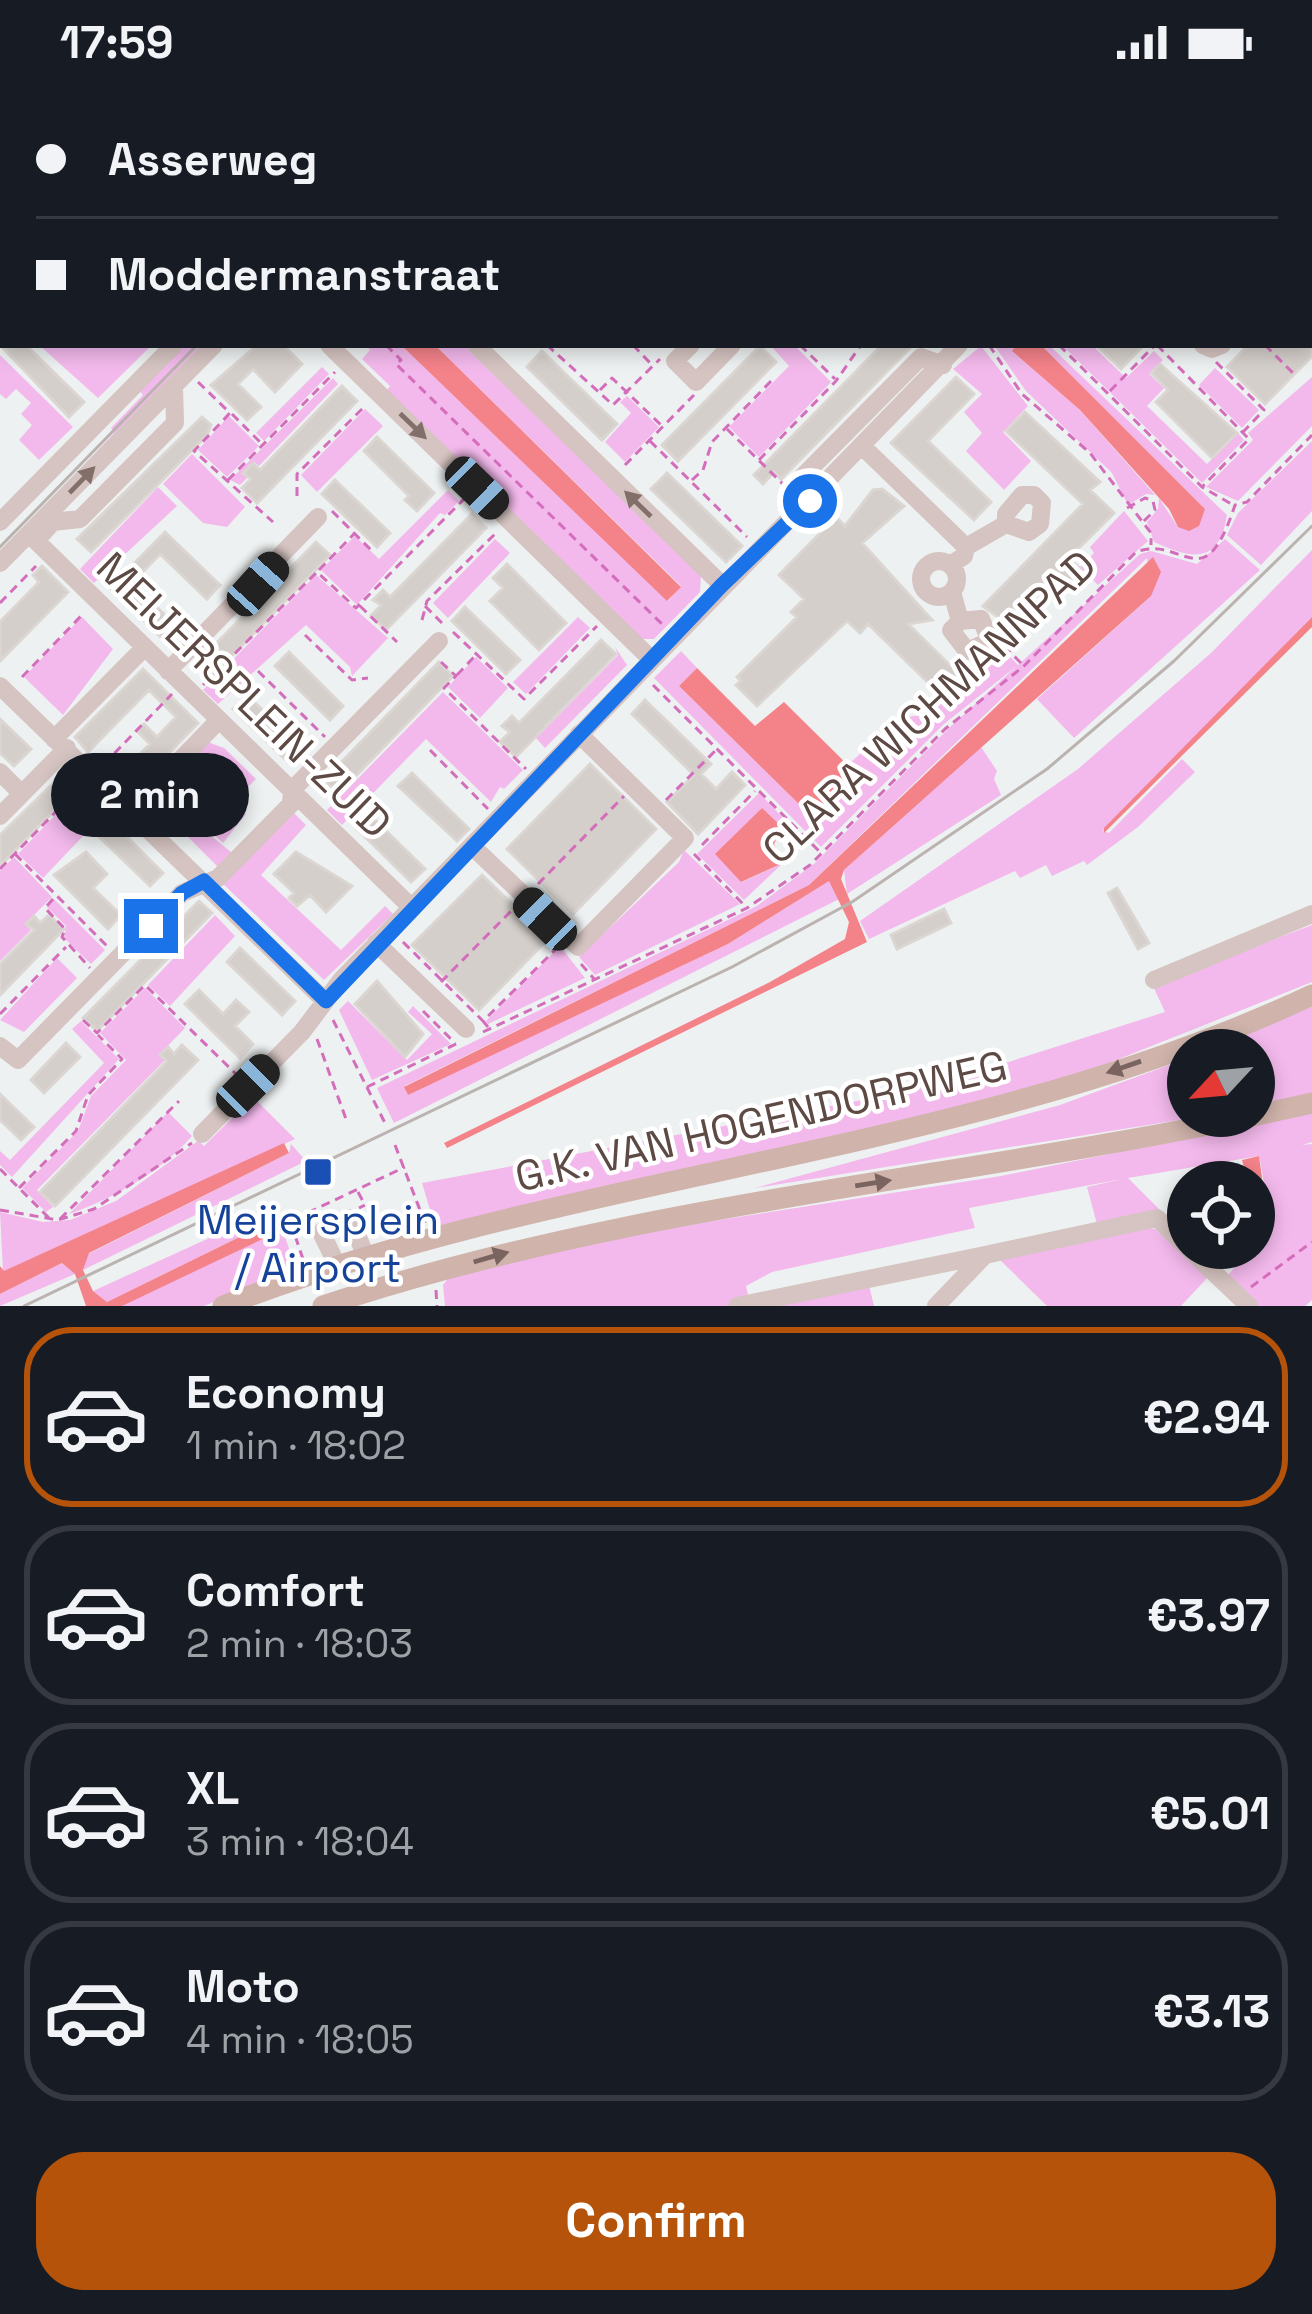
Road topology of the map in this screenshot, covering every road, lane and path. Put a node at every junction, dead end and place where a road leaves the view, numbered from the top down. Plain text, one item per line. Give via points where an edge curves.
1 (171, 348) edge
2 (211, 348) edge
3 (332, 348) edge
4 (389, 348) edge
5 (479, 348) edge
6 (550, 348) edge
7 (636, 348) edge
8 (688, 348) edge
9 (729, 348) edge
10 (803, 348) edge
11 (859, 348) edge
12 (956, 348) edge
13 (991, 348) edge
14 (1062, 348) edge
15 (1153, 348) edge
16 (1159, 348) edge
17 (1212, 348) edge
18 (1268, 348) edge
19 (662, 359) dead end
20 (943, 364) junction
21 (652, 365) junction
22 (400, 368) junction
23 (338, 369) dead end
24 (1294, 374) dead end
25 (774, 378) dead end
26 (181, 380) junction
27 (836, 381) junction
28 (696, 382) junction
29 (599, 391) junction
30 (627, 391) junction
31 (377, 392) junction
32 (1108, 393) junction
33 (230, 413) junction
34 (663, 427) junction
35 (726, 428) junction
36 (1243, 432) junction
37 (1312, 435) edge
38 (650, 441) junction
39 (262, 446) junction
40 (863, 447) junction
41 (759, 460) junction
42 (774, 475) junction
43 (613, 478) junction
44 (227, 482) junction
45 (691, 482) junction
46 (766, 482) dead end
47 (1202, 487) junction
48 (297, 496) dead end
49 (531, 496) junction
50 (465, 497) dead end
51 (807, 503) junction
52 (1235, 505) junction
53 (1127, 508) junction
54 (319, 517) joint
55 (510, 520) junction
56 (0, 522) edge
57 (273, 522) dead end
58 (1006, 524) dead end
59 (1142, 524) junction
60 (355, 533) junction
61 (37, 543) junction
62 (966, 547) junction
63 (1150, 547) junction
64 (761, 550) junction
65 (374, 552) dead end
66 (0, 563) edge
67 (950, 565) junction
68 (317, 572) junction
69 (722, 585) junction
70 (952, 592) junction
71 (0, 603) edge
72 (359, 605) junction
73 (425, 606) junction
74 (83, 614) dead end
75 (422, 620) dead end
76 (598, 625) dead end
77 (680, 632) junction
78 (305, 635) dead end
79 (990, 636) joint
80 (397, 642) dead end
81 (435, 646) joint
82 (144, 648) junction
83 (478, 654) junction
84 (646, 666) junction
85 (1024, 666) junction
86 (258, 671) dead end
87 (455, 676) junction
88 (22, 677) dead end
89 (368, 677) dead end
90 (181, 684) junction
91 (0, 686) edge
92 (219, 720) junction
93 (580, 734) junction
94 (61, 743) junction
95 (335, 747) junction
96 (717, 749) junction
97 (430, 750) dead end
98 (0, 772) edge
99 (89, 778) junction
100 (536, 779) junction
101 (758, 788) junction
102 (292, 790) junction
103 (22, 794) junction
104 (132, 810) junction
105 (657, 810) junction
106 (0, 816) edge
107 (498, 819) junction
108 (694, 842) junction
109 (472, 846) junction
110 (15, 854) junction
111 (822, 854) junction
112 (0, 869) edge
113 (204, 881) junction
114 (56, 896) junction
115 (411, 907) junction
116 (747, 908) junction
117 (1312, 914) edge
118 (383, 936) junction
119 (572, 943) junction
120 (67, 945) junction
121 (119, 958) junction
122 (100, 977) junction
123 (595, 980) junction
124 (1154, 980) dead end
125 (1312, 995) edge
126 (326, 1001) junction
127 (71, 1007) junction
128 (0, 1014) edge
129 (489, 1029) junction
130 (470, 1032) junction
131 (97, 1033) junction
132 (316, 1038) dead end
133 (0, 1046) edge
134 (248, 1086) junction
135 (367, 1088) junction
136 (178, 1101) dead end
137 (1312, 1103) edge
138 (378, 1110) junction
139 (366, 1116) dead end
140 (346, 1119) dead end
141 (386, 1125) dead end
142 (202, 1134) joint
143 (395, 1145) dead end
144 (405, 1167) junction
145 (0, 1169) edge
146 (7, 1177) junction
147 (382, 1178) dead end
148 (0, 1183) edge
149 (19, 1188) junction
150 (357, 1190) dead end
151 (0, 1210) edge
152 (352, 1212) dead end
153 (55, 1220) junction
154 (425, 1225) dead end
155 (1167, 1228) edge
156 (1312, 1242) edge
157 (985, 1255) junction
158 (368, 1258) junction
159 (338, 1268) junction
160 (1210, 1269) edge
161 (436, 1287) dead end
162 (381, 1297) edge
163 (791, 1300) edge
164 (1244, 1301) edge
165 (349, 1302) edge
166 (435, 1305) edge
167 (223, 1306) edge
168 (323, 1306) edge
169 (737, 1306) edge
170 (936, 1306) edge

1 - 56 street
2 - 26 street
3 - 31 street
4 - 22 path
5 - 43 street
6 - 29 path
7 - 21 path
8 - 28 street via 675,361
9 - 28 street
10 - 27 path
11 - 27 path
12 - 20 street
13 - 53 path via 1022,394 1090,453
14 - 32 path
15 - 32 path
16 - 36 path
17 - 36 path via 1215,362 1264,410
18 - 24 path
19 - 21 path
20 - 40 street
20 - 51 street via 922,357 803,476
21 - 30 path
22 - 31 path
22 - 49 path
23 - 39 path
25 - 35 path
26 - 33 path
26 - 61 street
27 - 41 path
28 - 34 path via 696,394
29 - 30 path via 612,378
29 - 30 path via 613,405
30 - 34 path
31 - 48 path via 297,474
31 -> 55 street
32 - 47 path
33 - 39 path
33 - 44 path via 194,451
34 - 38 path
35 - 41 path
35 - 45 path
36 - 47 path via 1250,439
37 - 52 path, CLARA WICHMANNPAD
38 - 43 path
38 - 45 path
39 - 44 path
40 - 51 street
40 - 62 street
41 - 42 path
42 - 46 path
42 - 51 path
69 -> 43 street
44 - 57 path
45 - 64 path
47 - 52 path
49 - 55 path
49 - 77 path via 664,626
50 - 72 path
51 - 64 street
52 - 63 path, CLARA WICHMANNPAD via 1221,540 1200,560
53 - 59 path
53 - 59 path via 1153,501
54 - 60 path via 333,511
54 - 90 street
55 - 73 path
55 - 84 street
58 - 62 street
59 - 63 path
60 - 65 path
60 - 68 path
61 - 66 street
61 - 71 path
61 - 82 street, MEIJERSPLEIN-ZUID
62 - 67 street
63 - 85 path, CLARA WICHMANNPAD
64 - 69 street
67 - 70 street via 957,578
67 - 70 street via 927,565 921,580 936,597
68 - 72 path
68 - 90 path
69 - 77 street
70 - 79 street via 960,621 951,630 967,651
72 - 80 path
73 - 75 path
73 - 83 path
74 - 88 path
76 - 83 path via 524,699
77 - 84 street
78 - 89 path via 352,680
79 - 85 path
81 - 87 path
81 - 95 street
82 - 90 street, MEIJERSPLEIN-ZUID
82 - 94 street
83 - 87 path
84 - 93 street
84 - 96 path
85 - 111 path, CLARA WICHMANNPAD via 945,729
86 - 95 path
87 - 100 path via 444,688
90 - 92 street, MEIJERSPLEIN-ZUID
90 - 99 path
91 - 94 street
92 - 102 street, MEIJERSPLEIN-ZUID
92 - 104 street
93 - 100 street
93 - 105 street
94 - 99 street
94 - 103 street
95 - 102 street
96 - 101 path
96 - 105 path
97 - 107 path
98 - 103 street
99 - 104 street
99 - 110 path
100 - 107 street
101 - 108 path
101 - 111 path
102 - 113 street via 291,804 218,878
102 - 115 street, MEIJERSPLEIN-ZUID
103 - 106 street
104 - 113 street
105 - 108 street
107 - 109 street
108 - 116 path via 695,856
108 - 119 street
109 - 115 street
109 - 119 street
110 - 112 path
110 - 114 path
111 - 116 path, CLARA WICHMANNPAD
113 - 121 street
113 - 126 street
114 - 120 path via 45,908 65,929
114 - 121 path
115 - 118 street
116 - 123 path, CLARA WICHMANNPAD
117 - 124 street
118 - 126 street
118 - 130 street
118 - 130 path
119 - 123 path
119 - 130 path
120 - 122 path
120 - 128 path
121 - 122 street
122 - 127 street
123 - 129 path, CLARA WICHMANNPAD
125 -> 158 main road, G.K. VAN HOGENDORPWEG via 981,1112 593,1198
126 - 134 street
126 - 135 path
127 - 131 path
127 - 133 street via 19,1060
129 - 130 path
129 - 130 path, CLARA WICHMANNPAD
130 - 135 path, CLARA WICHMANNPAD
131 - 134 path via 145,985
131 - 149 path via 122,1059 88,1095 76,1130
132 - 140 path
134 - 142 street
135 - 138 path
136 - 153 path
162 -> 137 main road, G.K. VAN HOGENDORPWEG via 608,1229 1196,1130
138 - 139 path
138 - 141 path
142 - 153 path via 117,1197
143 - 144 path
144 - 147 path
144 - 154 path
145 - 146 path
146 - 148 path
146 - 149 path
149 - 153 path
150 - 152 path via 364,1205
151 - 153 path
155 - 157 street via 1157,1218
156 - 164 path
157 - 163 street
157 - 170 street
158 - 159 main road, G.K. VAN HOGENDORPWEG
158 - 159 street via 350,1218 321,1232
158 - 162 main road
159 - 165 main road
159 - 167 main road, G.K. VAN HOGENDORPWEG
160 - 164 street
161 - 166 path
162 - 165 main road, G.K. VAN HOGENDORPWEG
163 - 169 street
165 - 168 main road, G.K. VAN HOGENDORPWEG

